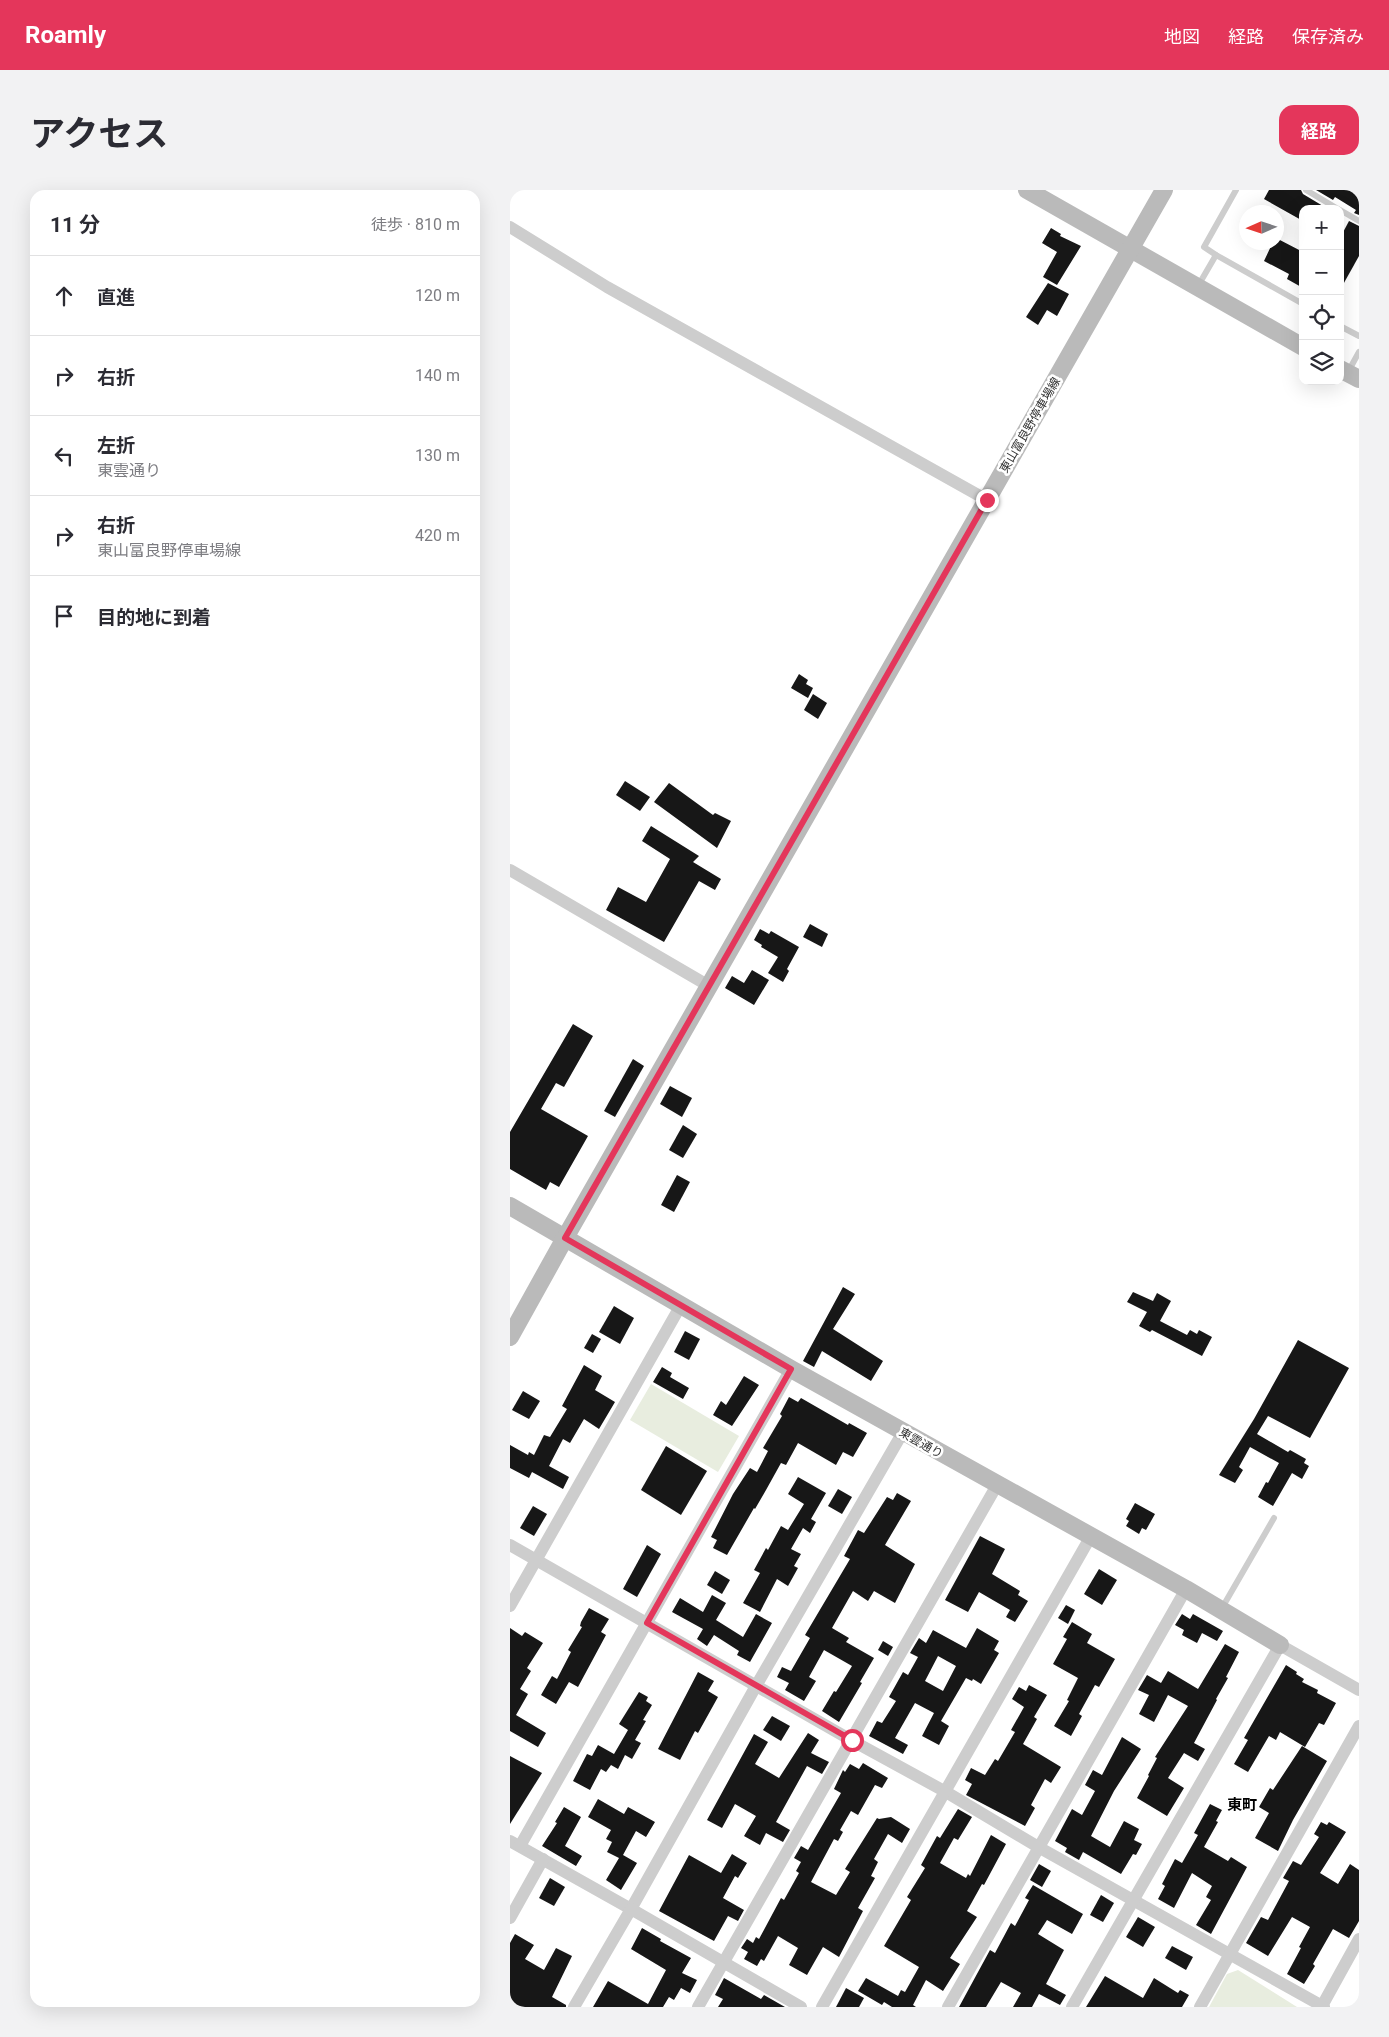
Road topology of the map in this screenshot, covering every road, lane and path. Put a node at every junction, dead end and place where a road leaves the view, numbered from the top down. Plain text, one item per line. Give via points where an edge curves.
1 (1027, 190) edge
2 (1164, 190) edge
3 (1236, 190) edge
4 (1306, 190) edge
5 (1332, 205) edge
6 (1344, 212) edge
7 (1359, 221) edge
8 (510, 227) edge
9 (1130, 249) junction
10 (1216, 255) junction
11 (1198, 287) junction
12 (1299, 302) edge
13 (1344, 328) edge
14 (1359, 336) edge
15 (1299, 345) edge
16 (1359, 352) edge
17 (1349, 374) edge
18 (987, 500) junction
19 (510, 870) edge
20 (709, 986) junction
21 (510, 1206) edge
22 (565, 1238) junction
23 (681, 1305) junction
24 (510, 1337) edge
25 (791, 1369) junction
26 (903, 1432) junction
27 (997, 1485) junction
28 (1274, 1518) dead end
29 (1090, 1536) junction
30 (510, 1545) edge
31 (536, 1560) junction
32 (1186, 1589) junction
33 (510, 1606) edge
34 (1221, 1609) junction
35 (647, 1623) junction
36 (1280, 1645) junction
37 (756, 1686) junction
38 (1359, 1690) edge
39 (1359, 1726) edge
40 (852, 1740) junction
41 (946, 1792) junction
42 (515, 1843) edge
43 (1040, 1848) junction
44 (543, 1860) junction
45 (1135, 1900) junction
46 (631, 1909) junction
47 (510, 1918) edge
48 (1359, 1940) edge
49 (1230, 1955) junction
50 (723, 1963) junction
51 (1323, 2006) edge
52 (574, 2007) edge
53 (698, 2007) edge
54 (802, 2007) edge
55 (822, 2007) edge
56 (948, 2007) edge
57 (1072, 2007) edge
58 (1200, 2007) edge

1 - 9 main road
2 - 9 main road, 東山富良野停車場線
3 - 10 lane via 1204,247
4 - 5 lane
6 - 7 lane
8 - 18 street via 607,287
9 - 11 main road
9 - 18 main road, 東山富良野停車場線
10 - 11 lane
10 - 12 lane
11 - 15 main road
13 - 14 lane
16 - 17 lane
18 - 20 main road, 東山富良野停車場線
19 - 20 street
20 - 22 main road, 東山富良野停車場線
21 - 22 main road, 東雲通り
22 - 23 main road, 東雲通り
22 - 24 main road, 東山富良野停車場線
23 - 25 main road, 東雲通り
23 - 31 street
25 - 26 main road, 東雲通り
25 - 35 street
26 - 27 main road, 東雲通り
26 - 37 street
27 - 29 main road, 東雲通り
27 - 40 street
28 - 34 lane
29 - 32 main road, 東雲通り
29 - 41 street
30 - 31 street
31 - 33 street
31 - 35 street
32 - 34 main road, 東雲通り
32 - 43 street
34 - 36 main road, 東雲通り
35 - 37 street
35 - 42 street
36 - 38 street
36 - 45 street
37 - 40 street
37 - 46 street
39 - 49 street
40 - 41 street
40 - 50 street
41 - 43 street
41 - 55 street
42 - 44 street
43 - 45 street
43 - 56 street
44 - 46 street
44 - 47 street
45 - 49 street
45 - 57 street
46 - 50 street
46 - 52 street
48 - 51 street
49 - 51 street
49 - 58 street
50 - 53 street
50 - 54 street

